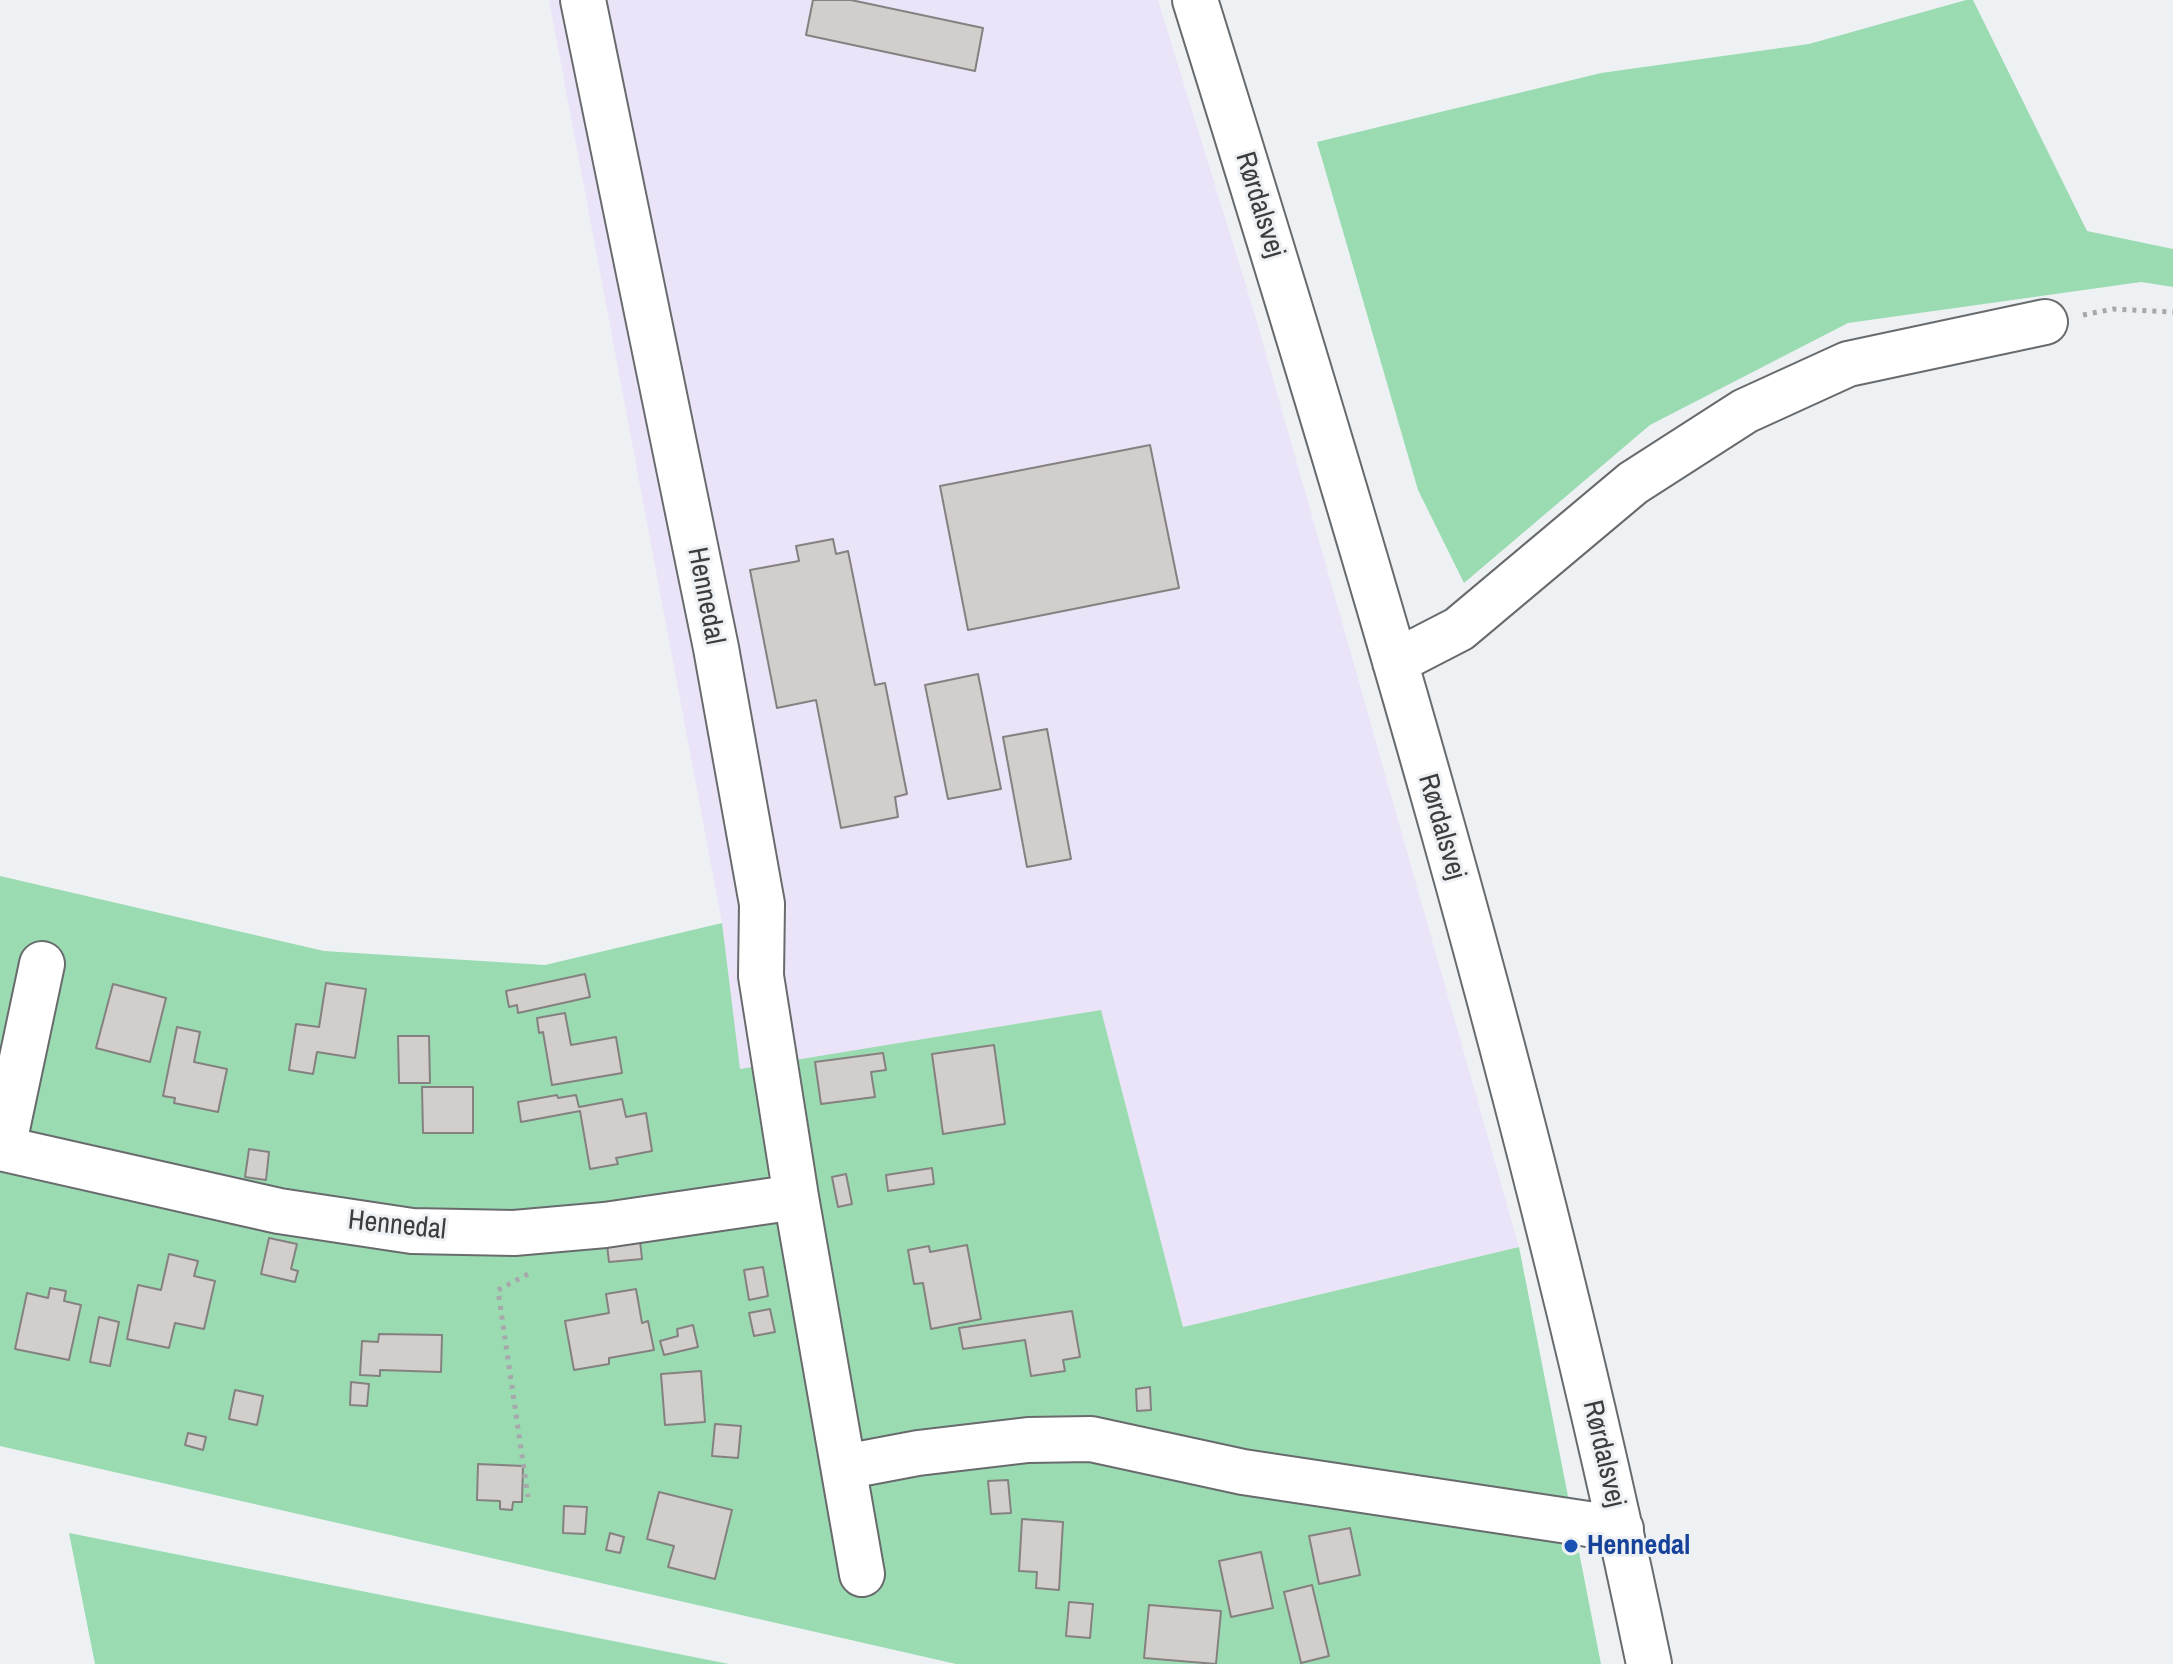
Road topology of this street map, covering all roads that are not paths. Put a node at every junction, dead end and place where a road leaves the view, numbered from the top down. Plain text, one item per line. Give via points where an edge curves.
1 (583, 0) edge
2 (1195, 0) edge
3 (2045, 322) road end
4 (1395, 662) junction
5 (42, 964) dead end
6 (2, 1148) edge
7 (796, 1197) junction
8 (844, 1467) junction
9 (1621, 1529) junction
10 (862, 1574) dead end
11 (1649, 1664) edge

1 - 7 street, Hennedal via 719,663 762,904 761,976
2 - 4 street, Rørdalsvej
3 - 4 street via 1848,364 1745,411 1633,483 1459,629
4 - 9 street, Rørdalsvej via 1488,994
5 - 6 street, Hennedal
6 - 7 street, Hennedal via 279,1211 412,1231 514,1233
7 - 8 street, Hennedal
8 - 9 street via 1028,1440 1091,1439 1243,1472
8 - 10 street, Hennedal
9 - 11 street, Rørdalsvej

